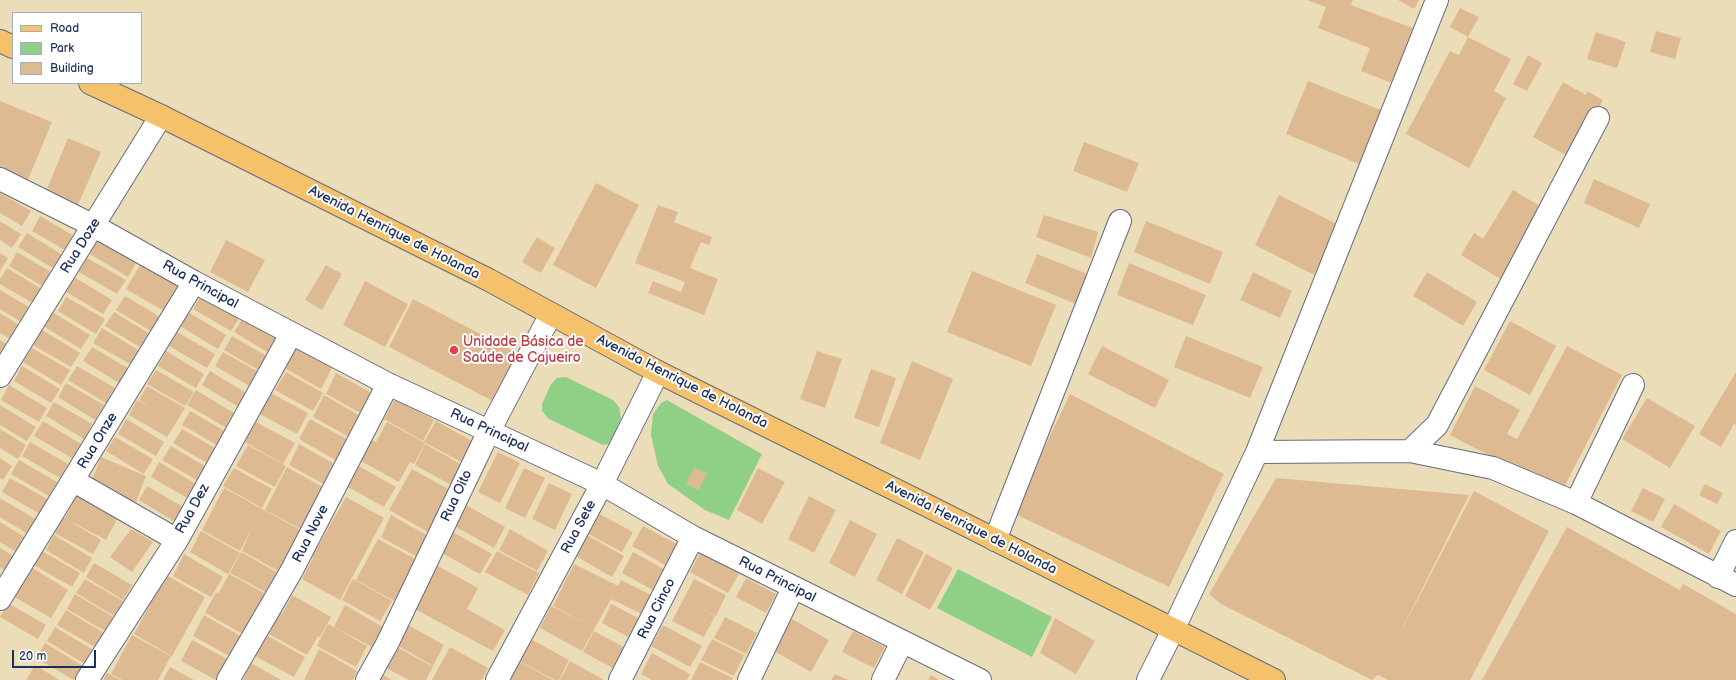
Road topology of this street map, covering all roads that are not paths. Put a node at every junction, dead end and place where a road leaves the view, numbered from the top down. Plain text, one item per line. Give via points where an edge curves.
1 (1437, 0) edge
2 (0, 41) edge
3 (12, 47) edge
4 (92, 84) edge
5 (161, 116) junction
6 (1598, 118) dead end
7 (0, 179) edge
8 (1120, 221) dead end
9 (94, 226) junction
10 (194, 282) junction
11 (551, 314) junction
12 (291, 334) junction
13 (658, 372) junction
14 (0, 376) edge
15 (388, 384) junction
16 (1633, 385) dead end
17 (489, 431) junction
18 (1410, 451) junction
19 (1257, 452) junction
20 (74, 480) junction
21 (602, 484) junction
22 (1576, 503) junction
23 (693, 537) junction
24 (177, 540) junction
25 (995, 540) junction
26 (1736, 541) edge
27 (1727, 581) edge
28 (793, 588) junction
29 (0, 599) edge
30 (1173, 630) junction
31 (902, 642) junction
32 (87, 680) edge
33 (228, 680) edge
34 (367, 680) edge
35 (497, 680) edge
36 (620, 680) edge
37 (749, 680) edge
38 (883, 680) edge
39 (980, 680) edge
40 (1148, 680) edge
41 (1274, 680) edge

1 - 19 street
2 - 3 main road
4 - 5 main road, Avenida Henrique de Holanda
5 - 9 street, Rua Doze
5 - 11 main road, Avenida Henrique de Holanda via 489,280
6 - 18 street via 1437,425
7 - 9 street, Rua Principal
8 - 25 street
9 - 10 street, Rua Principal
9 - 14 street, Rua Doze
10 - 12 street, Rua Principal
10 - 20 street, Rua Onze
11 - 13 main road, Avenida Henrique de Holanda
11 - 17 street, Rua Oito
12 - 15 street, Rua Principal
12 - 24 street, Rua Dez
13 - 21 street, Rua Sete
13 - 25 main road, Avenida Henrique de Holanda
15 - 17 street, Rua Principal
15 - 33 street, Rua Nove via 292,570
16 - 22 street
17 - 21 street, Rua Principal
17 - 34 street, Rua Oito via 387,644
18 - 19 street
18 - 22 street via 1493,468
19 - 30 street
20 - 24 street
20 - 29 street, Rua Onze
21 - 23 street, Rua Principal
21 - 35 street, Rua Sete
22 - 27 street
23 - 28 street, Rua Principal
23 - 36 street, Rua Cinco
24 - 32 street, Rua Dez
25 - 30 main road, Avenida Henrique de Holanda
26 - 27 street
28 - 31 street, Rua Principal
28 - 37 street
30 - 40 street
30 - 41 main road, Avenida Henrique de Holanda
31 - 38 street
31 - 39 street, Rua Principal

